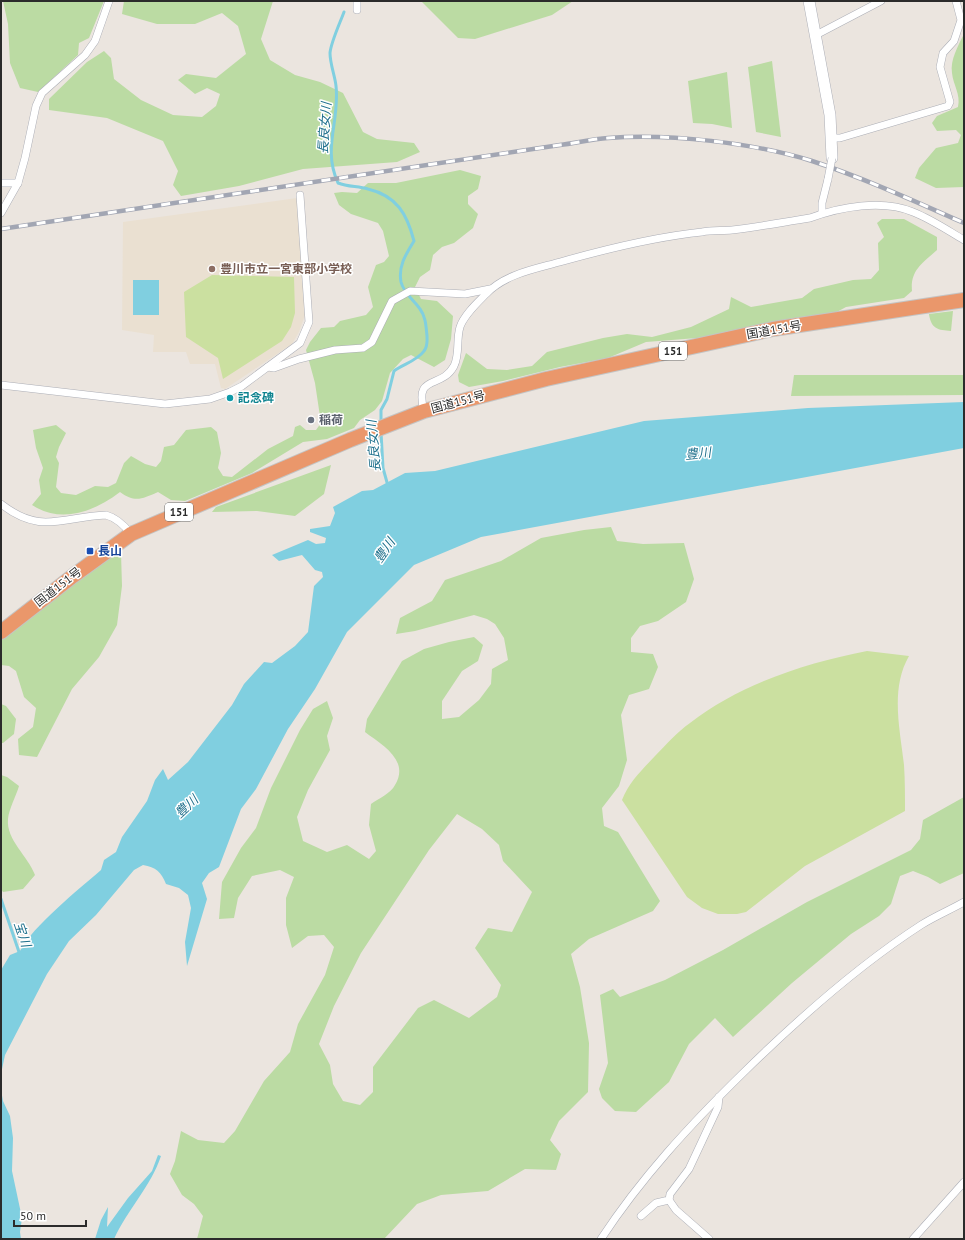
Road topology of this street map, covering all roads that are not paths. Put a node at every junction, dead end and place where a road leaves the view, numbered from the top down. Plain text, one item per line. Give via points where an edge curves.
1 (109, 1) edge
2 (357, 1) edge
3 (809, 1) edge
4 (881, 1) edge
5 (956, 1) edge
6 (357, 10) dead end
7 (816, 35) junction
8 (832, 138) junction
9 (832, 158) joint
10 (1, 183) edge
11 (18, 183) junction
12 (300, 195) dead end
13 (1, 213) edge
14 (822, 213) junction
15 (964, 240) edge
16 (491, 289) junction
17 (964, 300) edge
18 (268, 367) junction
19 (1, 384) edge
20 (424, 411) junction
21 (1, 504) edge
22 (131, 534) junction
23 (1, 632) edge
24 (964, 902) edge
25 (719, 1097) junction
26 (964, 1182) edge
27 (669, 1200) junction
28 (641, 1216) dead end
29 (601, 1239) edge
30 (709, 1239) edge
31 (913, 1239) edge

1 - 11 street via 95,40 85,55 42,93 36,106
2 - 6 street
3 - 7 street
4 - 7 street
5 - 8 street via 960,25 954,42 943,53 940,67 950,102 948,106 840,138
7 - 8 street
8 - 9 street
9 - 14 street, bridge
10 - 11 street
11 - 13 street
12 - 18 street via 309,322 300,343
14 - 15 street via 876,205 896,207 924,217
14 - 16 street via 810,218 702,232 622,246 523,272
16 - 18 street via 466,294 410,291 392,301 372,342 363,348 335,350 274,368
16 - 20 street via 460,327 456,362 452,370 446,377 426,384 421,391
17 - 20 highway, 国道151号 / 151 via 772,330 546,379
18 - 19 street via 230,392 210,399 165,404
20 - 22 highway, 国道151号 / 151
21 - 22 street via 25,519 41,522 53,523 106,515 125,526
22 - 23 highway, 国道151号 / 151
24 - 25 street via 922,925 849,977
25 - 27 street via 718,1107 690,1170 670,1194
25 - 29 street via 661,1159 623,1206
26 - 31 street
27 - 28 street via 656,1203
27 - 30 street via 676,1210

